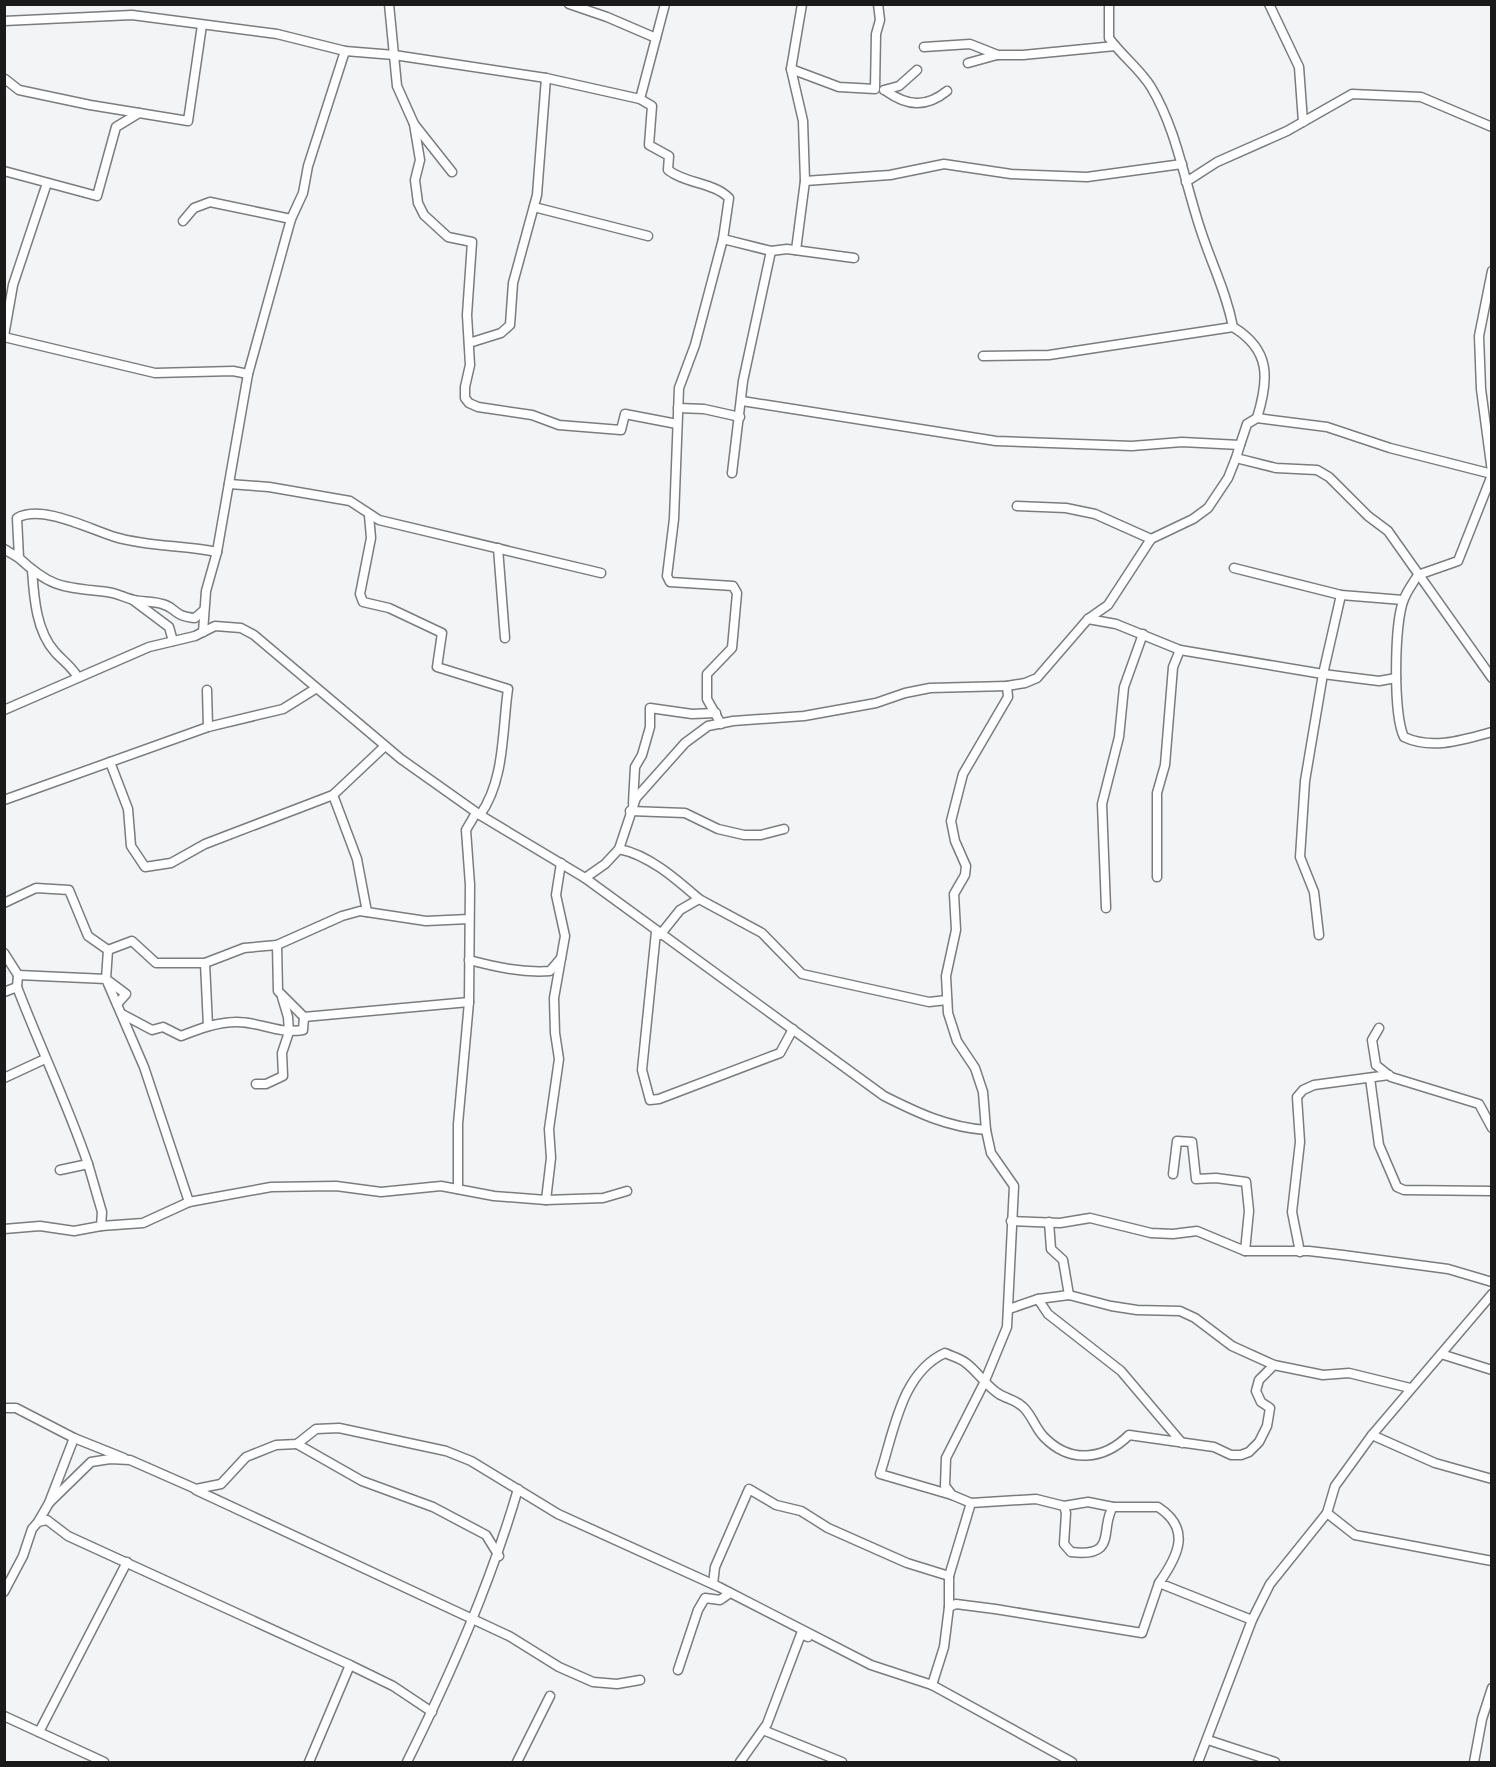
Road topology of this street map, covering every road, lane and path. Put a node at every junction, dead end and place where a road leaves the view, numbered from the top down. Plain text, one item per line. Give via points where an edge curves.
1 (389, 4) edge
2 (569, 4) edge
3 (665, 4) edge
4 (802, 4) edge
5 (878, 4) edge
6 (1109, 4) edge
7 (1269, 4) edge
8 (4, 21) edge
9 (202, 25) junction
10 (656, 38) junction
11 (924, 46) dead end
12 (1115, 46) junction
13 (345, 51) junction
14 (394, 55) junction
15 (998, 55) junction
16 (968, 63) dead end
17 (792, 69) junction
18 (917, 70) dead end
19 (546, 78) junction
20 (4, 79) edge
21 (875, 89) junction
22 (886, 91) junction
23 (947, 91) dead end
24 (640, 99) junction
25 (139, 113) junction
26 (1303, 122) junction
27 (414, 124) junction
28 (1491, 127) edge
29 (1182, 164) junction
30 (4, 171) edge
31 (452, 172) dead end
32 (805, 181) junction
33 (1186, 182) junction
34 (47, 183) junction
35 (534, 207) junction
36 (291, 219) junction
37 (183, 220) dead end
38 (648, 236) dead end
39 (723, 239) junction
40 (796, 250) junction
41 (771, 251) junction
42 (854, 258) dead end
43 (1491, 271) edge
44 (13, 285) junction
45 (4, 295) edge
46 (1233, 327) junction
47 (4, 337) edge
48 (469, 343) junction
49 (983, 356) dead end
50 (248, 374) junction
51 (1481, 389) junction
52 (1491, 389) edge
53 (742, 401) junction
54 (678, 408) junction
55 (740, 417) junction
56 (1257, 418) junction
57 (677, 424) junction
58 (1240, 445) junction
59 (1236, 458) junction
60 (732, 473) dead end
61 (1491, 474) edge
62 (229, 484) junction
63 (1017, 506) dead end
64 (369, 515) junction
65 (1151, 539) junction
66 (498, 548) junction
67 (4, 549) edge
68 (217, 552) junction
69 (19, 558) junction
70 (1234, 568) dead end
71 (32, 570) junction
72 (601, 573) dead end
73 (1418, 575) junction
74 (1341, 595) junction
75 (133, 600) junction
76 (1403, 600) junction
77 (204, 610) junction
78 (1088, 619) junction
79 (203, 632) junction
80 (1143, 634) junction
81 (505, 638) dead end
82 (173, 641) junction
83 (1180, 650) junction
84 (1323, 674) junction
85 (77, 676) junction
86 (1396, 678) junction
87 (1491, 678) edge
88 (1007, 686) junction
89 (315, 689) junction
90 (207, 690) dead end
91 (706, 699) junction
92 (4, 710) edge
93 (716, 713) junction
94 (695, 714) junction
95 (721, 724) junction
96 (208, 727) junction
97 (1491, 732) edge
98 (385, 746) junction
99 (110, 762) junction
100 (333, 795) junction
101 (4, 800) edge
102 (631, 808) junction
103 (478, 814) junction
104 (784, 829) dead end
105 (619, 849) junction
106 (561, 863) junction
107 (1157, 877) dead end
108 (585, 878) junction
109 (699, 898) junction
110 (4, 903) edge
111 (1106, 908) dead end
112 (368, 912) junction
113 (469, 919) junction
114 (658, 933) junction
115 (1319, 935) dead end
116 (277, 945) junction
117 (108, 950) junction
118 (4, 953) edge
119 (561, 958) junction
120 (469, 960) junction
121 (205, 963) junction
122 (18, 975) junction
123 (106, 979) junction
124 (16, 987) junction
125 (4, 992) edge
126 (281, 995) junction
127 (947, 1000) junction
128 (469, 1002) junction
129 (117, 1004) junction
130 (121, 1014) junction
131 (304, 1017) junction
132 (208, 1026) junction
133 (1379, 1028) dead end
134 (793, 1029) junction
135 (289, 1032) junction
136 (45, 1059) junction
137 (1389, 1075) junction
138 (4, 1078) edge
139 (1370, 1078) junction
140 (256, 1084) dead end
141 (1491, 1128) edge
142 (986, 1130) junction
143 (88, 1164) junction
144 (60, 1170) dead end
145 (1173, 1174) dead end
146 (458, 1189) junction
147 (627, 1191) dead end
148 (1491, 1191) edge
149 (546, 1200) junction
150 (189, 1202) junction
151 (1011, 1221) junction
152 (1048, 1222) junction
153 (5, 1226) edge
154 (101, 1226) junction
155 (1245, 1251) junction
156 (1300, 1252) junction
157 (1491, 1282) edge
158 (1069, 1294) junction
159 (1491, 1294) edge
160 (1038, 1299) junction
161 (1009, 1309) junction
162 (1441, 1354) junction
163 (1274, 1365) junction
164 (1491, 1370) edge
165 (984, 1383) junction
166 (1410, 1388) junction
167 (4, 1408) edge
168 (1372, 1435) junction
169 (74, 1438) junction
170 (1182, 1443) junction
171 (297, 1444) junction
172 (130, 1460) junction
173 (1491, 1479) edge
174 (196, 1489) junction
175 (518, 1489) junction
176 (952, 1495) junction
177 (49, 1503) junction
178 (971, 1503) junction
179 (1064, 1506) junction
180 (1113, 1507) junction
181 (1327, 1513) junction
182 (38, 1522) junction
183 (499, 1556) junction
184 (127, 1562) junction
185 (1491, 1562) edge
186 (949, 1576) junction
187 (1159, 1583) junction
188 (713, 1584) junction
189 (4, 1592) edge
190 (730, 1593) junction
191 (949, 1607) junction
192 (473, 1619) junction
193 (1252, 1620) junction
194 (350, 1665) junction
195 (871, 1665) junction
196 (678, 1670) dead end
197 (640, 1680) dead end
198 (932, 1685) junction
199 (1491, 1688) edge
200 (550, 1696) dead end
201 (432, 1712) junction
202 (4, 1716) edge
203 (763, 1730) junction
204 (39, 1732) junction
205 (1208, 1740) junction
206 (104, 1762) edge
207 (309, 1762) edge
208 (407, 1762) edge
209 (516, 1762) edge
210 (740, 1762) edge
211 (842, 1762) edge
212 (1072, 1762) edge
213 (1198, 1762) edge
214 (1275, 1762) edge
215 (1474, 1762) edge

1 - 14 street
2 - 10 street
3 - 10 street
4 - 17 street
5 - 21 street
6 - 12 street via 1109,38
7 - 26 street via 1299,67
8 - 9 street via 120,14
9 - 13 street via 277,34
9 - 25 street via 188,121
10 - 24 street
11 - 15 street via 970,44
12 - 15 street
12 - 29 street via 1150,86
13 - 14 street
13 - 36 street via 303,193
14 - 19 street
14 - 27 street via 397,86
15 - 16 street
17 - 21 street via 839,87
17 - 32 street via 803,121
18 - 22 street via 899,86
19 - 24 street
19 - 35 street
20 - 25 street via 19,90
21 - 22 street
22 - 23 street via 898,99 923,104
24 - 39 street via 652,106 649,145 669,156 668,170 729,198
25 - 34 street via 116,127 97,196
26 - 28 street via 1352,94 1421,97
26 - 33 street via 1217,162
27 - 31 street
27 - 48 street via 420,160 415,188 421,209 448,237 472,242 468,273
29 - 32 street via 1087,177 1011,174 944,164 911,172
29 - 33 street
30 - 34 street
32 - 40 street
33 - 46 street via 1227,296
34 - 44 street
35 - 38 street
35 - 48 street via 513,283 510,326 501,333
36 - 37 street via 210,202 194,208
36 - 50 street
39 - 41 street
39 - 54 street via 695,345 679,388
40 - 41 street
40 - 42 street
41 - 53 street
43 - 51 street via 1479,336
44 - 45 street
44 - 47 street
46 - 49 street via 1049,355
46 - 56 street via 1251,338 1262,356 1264,394
47 - 50 street via 155,373
48 - 57 street via 471,365 465,398 478,407 532,415 559,425 621,430 626,414
50 - 62 street
51 - 52 street
51 - 61 street
53 - 55 street
53 - 58 street via 996,441
54 - 55 street
54 - 57 street
55 - 60 street
56 - 58 street via 1247,424
56 - 61 street via 1327,427
57 - 91 street via 674,519 667,576 670,582 733,586 737,593 732,648 707,675
58 - 59 street
59 - 65 street via 1208,508
59 - 73 street via 1276,468 1317,470 1329,477 1388,531
61 - 73 street via 1458,561
62 - 64 street via 350,501
62 - 68 street
63 - 65 street via 1066,508 1095,514
64 - 66 street
64 - 103 street via 371,538 360,594 363,602 388,608 442,633 437,667 508,689 498,777 489,803
65 - 78 street via 1108,605
66 - 72 street
66 - 81 street
67 - 69 street
68 - 69 street via 118,538 47,514 25,513 17,518
68 - 77 street
69 - 71 street
70 - 74 street
71 - 75 street via 60,587 110,592
71 - 85 street via 34,600 44,635
73 - 76 street
73 - 87 street
74 - 76 street
74 - 84 street
75 - 77 street via 166,604 177,616 195,618
75 - 82 street via 169,627
76 - 86 street
77 - 79 street
78 - 80 street
78 - 88 street via 1037,678
79 - 82 street
79 - 89 street via 215,626 248,632
80 - 83 street
80 - 111 street via 1124,687 1119,737 1102,804
82 - 85 street
83 - 84 street
83 - 107 street via 1173,667 1165,765 1157,793
84 - 86 street via 1379,681
84 - 115 street via 1305,781 1300,857 1314,892
85 - 92 street
86 - 97 street via 1398,726 1404,737 1436,743
88 - 95 street via 930,688 814,714
88 - 127 street via 1008,697 963,774 951,821 954,841 966,866 954,894 956,930 946,976
89 - 96 street via 283,709
89 - 98 street
90 - 96 street
91 - 93 street
91 - 94 street
93 - 94 street
93 - 95 street
94 - 102 street via 650,708 650,727 635,767
95 - 102 street via 708,726 692,737
96 - 99 street
98 - 100 street
98 - 103 street
99 - 100 street via 129,809 131,846 145,867 171,863 206,844
99 - 101 street
100 - 112 street via 357,859
102 - 104 street via 685,813 718,829 744,835
102 - 105 street
103 - 106 street
103 - 113 street via 466,830
105 - 108 street
105 - 109 street via 673,877
106 - 108 street
106 - 119 street via 556,894 565,936
108 - 114 street
109 - 114 street via 680,910
109 - 127 street via 762,933 802,974 929,1002
110 - 117 street via 36,888 69,890 88,936
112 - 113 street via 426,921
112 - 116 street via 342,916
113 - 120 street
114 - 134 street
114 - 134 street via 642,1070 650,1100 780,1053
116 - 121 street via 244,948
116 - 126 street
117 - 121 street via 132,941 156,963
117 - 123 street
118 - 122 street
119 - 120 street via 550,971 536,972
119 - 149 street via 554,998 559,1059 549,1129 551,1158
120 - 128 street
121 - 132 street
122 - 123 street
122 - 124 street
123 - 129 street
123 - 129 street via 126,994
124 - 125 street
124 - 136 street
126 - 131 street
126 - 135 street
127 - 142 street via 957,1041 975,1068 983,1092
128 - 131 street
128 - 146 street via 458,1124
129 - 130 street
130 - 132 street via 152,1030 164,1028 181,1036
130 - 150 street via 144,1067
131 - 135 street via 303,1030
132 - 135 street via 238,1022
133 - 137 street via 1372,1040 1372,1050 1376,1065
134 - 142 street via 884,1096 934,1120 959,1128
135 - 140 street via 282,1053 283,1076
136 - 138 street
136 - 143 street via 68,1106
137 - 139 street
137 - 141 street via 1479,1104
139 - 148 street via 1379,1145 1397,1187
139 - 156 street via 1314,1085 1297,1097 1300,1142 1292,1212
142 - 151 street via 991,1153 1014,1186
143 - 144 street
143 - 154 street via 102,1212
145 - 155 street via 1177,1141 1191,1142 1196,1179 1246,1182 1249,1211
146 - 149 street
146 - 150 street via 441,1186 381,1192 336,1186 271,1187
147 - 149 street via 592,1199
150 - 154 street via 143,1223
151 - 152 street
151 - 161 street
152 - 155 street via 1090,1218 1151,1233 1197,1231
152 - 158 street via 1051,1249 1063,1260
153 - 154 street via 74,1231
155 - 156 street
156 - 157 street via 1448,1269
158 - 160 street
158 - 163 street via 1128,1309 1180,1311 1232,1346
159 - 162 street
160 - 161 street
160 - 170 street via 1048,1314 1121,1371
161 - 165 street via 1007,1327
162 - 164 street
162 - 166 street
163 - 166 street via 1323,1375 1350,1373
163 - 170 street via 1259,1380 1256,1391 1261,1402 1270,1408 1267,1426 1249,1452 1231,1455 1214,1447
165 - 170 street via 1018,1402 1045,1438 1074,1455 1102,1455 1129,1435
165 - 176 street via 946,1458 945,1486
165 - 176 street via 965,1362 945,1353 931,1359 908,1387 880,1474
166 - 168 street
167 - 169 street via 16,1408
168 - 173 street via 1435,1463
168 - 181 street via 1335,1486
169 - 172 street
169 - 177 street
171 - 174 street via 276,1445 246,1457 222,1484
171 - 175 street via 316,1429 339,1428 456,1454
171 - 183 street via 362,1481 433,1507 486,1535
172 - 174 street
172 - 177 street via 91,1462
174 - 192 street
175 - 183 street
175 - 188 street via 558,1514
176 - 178 street
177 - 182 street
178 - 179 street via 1036,1499
178 - 186 street
179 - 180 street via 1088,1502
179 - 180 street via 1064,1544 1071,1552 1079,1553 1100,1548
180 - 187 street via 1158,1507 1174,1522 1179,1546
181 - 185 street via 1355,1535
181 - 193 street via 1270,1584
182 - 184 street via 47,1520 68,1536
182 - 189 street
183 - 192 street
184 - 194 street
184 - 204 street
186 - 188 street via 907,1563 828,1528 801,1511 776,1505 749,1489 715,1567
186 - 191 street
187 - 191 street via 1142,1633 995,1609 956,1604
187 - 193 street
188 - 190 street
190 - 195 street
190 - 196 street via 720,1600 705,1598
191 - 198 street via 944,1647
192 - 197 street via 593,1682 617,1684
192 - 201 street
193 - 205 street
194 - 201 street via 393,1686
194 - 207 street
195 - 198 street
195 - 203 street via 801,1634
198 - 212 street
199 - 215 street
200 - 209 street
201 - 208 street
202 - 204 street
203 - 210 street
203 - 211 street
204 - 206 street
205 - 213 street
205 - 214 street

